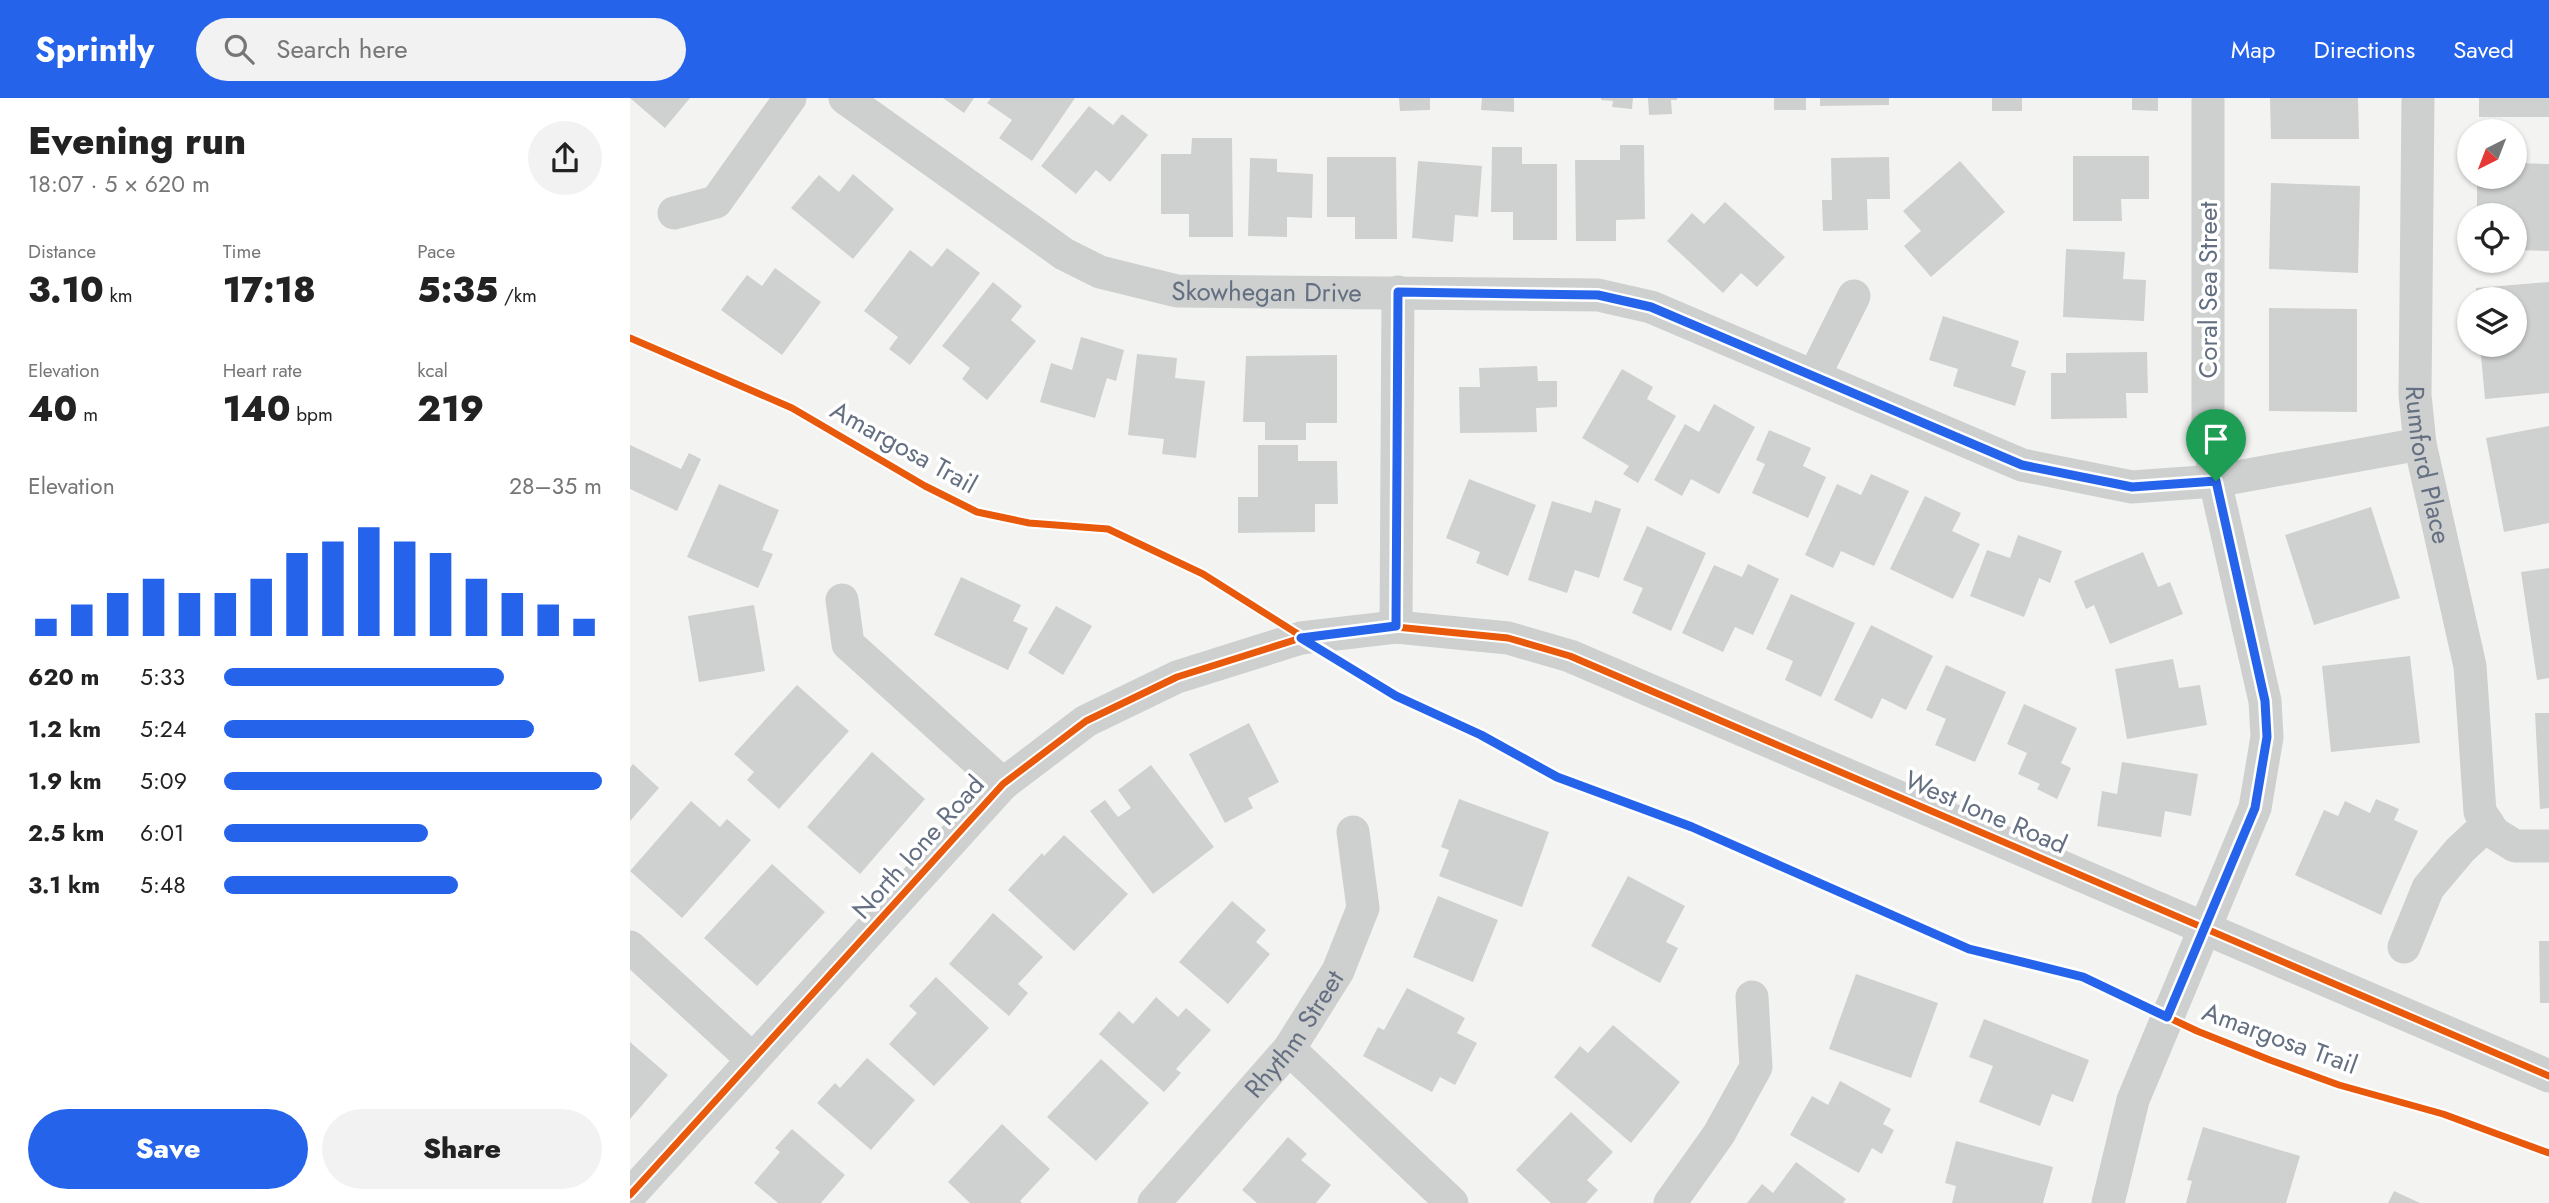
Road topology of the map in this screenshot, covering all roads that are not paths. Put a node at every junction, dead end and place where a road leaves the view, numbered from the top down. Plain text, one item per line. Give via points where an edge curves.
1 (790, 98) edge
2 (845, 98) edge
3 (2208, 98) edge
4 (2418, 98) edge
5 (674, 213) dead end
6 (1398, 292) junction
7 (1854, 296) dead end
8 (1814, 376) junction
9 (2420, 444) junction
10 (2216, 481) junction
11 (842, 600) dead end
12 (1396, 626) junction
13 (1003, 784) junction
14 (2491, 829) junction
15 (1353, 832) dead end
16 (2549, 846) edge
17 (2203, 929) junction
18 (630, 947) edge
19 (2404, 947) dead end
20 (1752, 998) dead end
21 (1289, 1049) junction
22 (752, 1059) junction
23 (2549, 1076) edge
24 (630, 1195) edge
25 (1154, 1203) edge
26 (1452, 1203) edge
27 (1670, 1203) edge
28 (2108, 1203) edge

1 - 5 street via 716,202
2 - 6 street, Skowhegan Drive via 1064,254 1100,272 1177,291
3 - 10 street, Coral Sea Street via 2208,426
4 - 9 street, Rumford Place via 2414,395
6 - 8 street, Skowhegan Drive via 1598,295 1651,307
6 - 12 street
7 - 8 street
8 - 10 street, Skowhegan Drive via 2022,465 2132,487
9 - 10 street, Skowhegan Drive
9 - 14 street, Rumford Place via 2470,666 2480,812
10 - 17 street, Coral Sea Street via 2265,701 2267,737 2255,808
11 - 13 street via 848,644
12 - 13 street, North Ione Road via 1301,638 1177,677 1086,721
12 - 17 street, West Ione Road via 1508,638 1570,656
13 - 22 street, North Ione Road
14 - 16 street via 2515,846
14 - 19 street via 2460,850 2428,888
15 - 21 street, Rhythm Street via 1363,908 1338,971
17 - 23 street, West Ione Road
17 - 28 street, Coral Sea Street via 2133,1100
18 - 22 street
20 - 27 street via 1756,1067 1719,1134
21 - 25 street, Rhythm Street
21 - 26 street
22 - 24 street, North Ione Road

